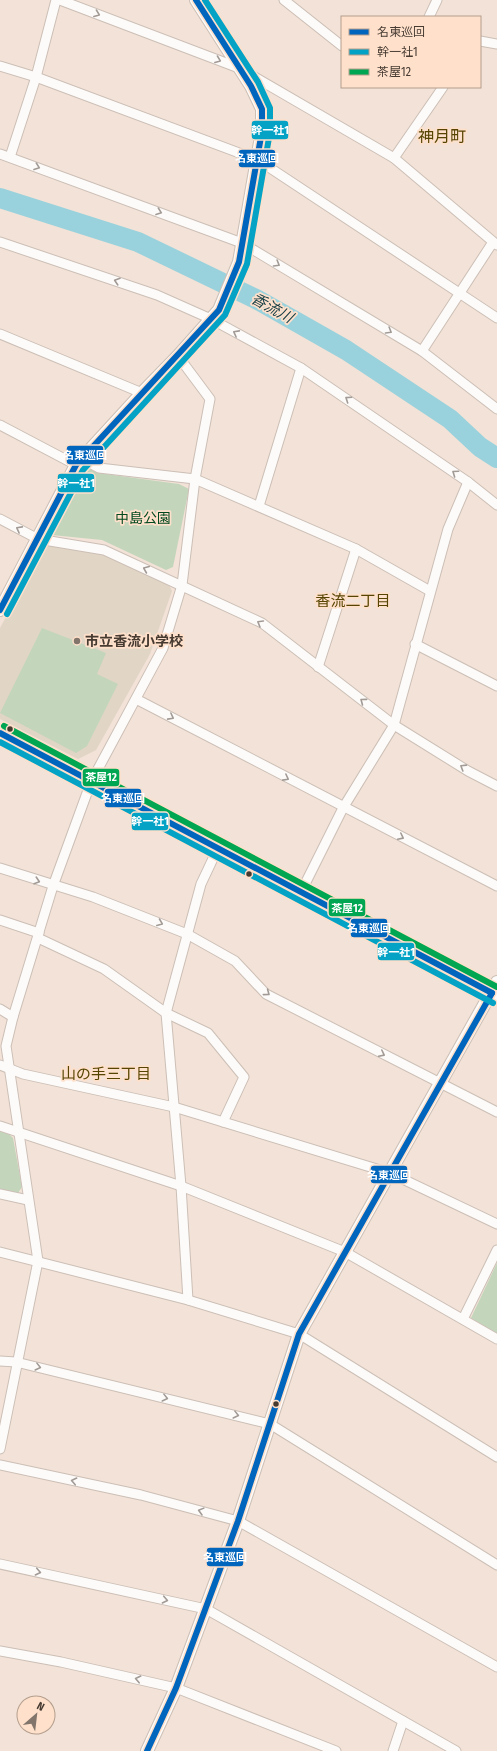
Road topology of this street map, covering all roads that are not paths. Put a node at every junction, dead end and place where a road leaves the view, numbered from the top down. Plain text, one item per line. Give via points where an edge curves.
1 (56, 0) edge
2 (60, 0) edge
3 (196, 0) edge
4 (284, 0) edge
5 (437, 0) edge
6 (429, 16) edge
7 (481, 40) edge
8 (497, 44) edge
9 (341, 45) edge
10 (0, 66) edge
11 (239, 68) junction
12 (36, 77) junction
13 (442, 88) edge
14 (0, 154) edge
15 (10, 157) junction
16 (394, 158) junction
17 (258, 160) junction
18 (0, 242) edge
19 (242, 243) junction
20 (495, 243) edge
21 (459, 293) junction
22 (497, 318) edge
23 (211, 319) junction
24 (0, 334) edge
25 (422, 351) junction
26 (178, 356) junction
27 (301, 368) junction
28 (142, 393) junction
29 (497, 409) edge
30 (0, 425) edge
31 (79, 462) junction
32 (195, 478) junction
33 (468, 482) junction
34 (497, 505) edge
35 (259, 506) junction
36 (0, 519) edge
37 (38, 539) junction
38 (356, 549) junction
39 (182, 585) junction
40 (430, 591) junction
41 (0, 610) edge
42 (415, 644) junction
43 (318, 667) junction
44 (497, 686) edge
45 (136, 699) junction
46 (394, 725) junction
47 (0, 733) edge
48 (91, 782) junction
49 (497, 786) edge
50 (343, 808) junction
51 (218, 848) junction
52 (0, 868) edge
53 (53, 886) junction
54 (497, 886) edge
55 (301, 892) junction
56 (0, 920) edge
57 (187, 934) junction
58 (39, 936) junction
59 (495, 990) edge
60 (0, 1009) edge
61 (166, 1013) junction
62 (13, 1017) junction
63 (0, 1065) edge
64 (10, 1069) junction
65 (440, 1084) junction
66 (174, 1107) junction
67 (497, 1112) edge
68 (223, 1122) junction
69 (0, 1126) edge
70 (19, 1131) junction
71 (390, 1173) junction
72 (181, 1186) junction
73 (0, 1194) edge
74 (28, 1200) junction
75 (497, 1224) edge
76 (497, 1250) edge
77 (0, 1252) edge
78 (345, 1252) junction
79 (38, 1261) junction
80 (188, 1300) junction
81 (463, 1319) junction
82 (299, 1334) junction
83 (497, 1339) edge
84 (0, 1361) edge
85 (16, 1362) junction
86 (270, 1424) junction
87 (0, 1449) edge
88 (497, 1457) edge
89 (0, 1465) edge
90 (238, 1521) junction
91 (0, 1564) edge
92 (497, 1565) edge
93 (206, 1609) junction
94 (0, 1651) edge
95 (497, 1667) edge
96 (176, 1688) junction
97 (403, 1721) junction
98 (147, 1751) edge
99 (336, 1751) edge
100 (394, 1751) edge
101 (456, 1751) edge

1 - 12 street
2 -> 11 street
3 - 11 street
4 - 9 street
5 - 6 street
7 - 8 street
10 - 12 street
11 - 16 street
11 - 17 street via 262,109
12 - 15 street
12 - 17 street
13 - 16 street
14 - 15 street
15 -> 19 street
16 - 20 street
17 - 19 street
17 - 21 street
23 -> 18 street via 157,295
19 - 23 street via 239,262 221,305
19 -> 25 street
20 - 21 street
21 - 22 street
21 - 25 street
23 - 26 street
27 -> 23 street
24 - 28 street
25 - 29 street
26 - 28 street
26 - 32 street via 210,399
33 -> 27 street
27 - 35 street
28 - 31 street
30 - 31 street
31 - 32 street via 99,468
31 - 37 street
32 - 35 street
32 - 39 street
33 - 34 street
33 - 40 street via 448,529
35 - 38 street
37 -> 36 street
39 -> 37 street via 104,550
37 - 41 street
38 - 40 street
38 - 43 street
43 -> 39 street via 262,624
39 - 45 street via 162,648
40 - 42 street
42 - 44 street
42 - 46 street
46 -> 43 street
45 - 48 street
45 -> 50 street
49 -> 46 street
46 - 50 street
47 - 48 street
48 - 51 street
48 - 53 street
50 -> 54 street
50 - 55 street
51 - 55 street
51 - 57 street via 201,884
52 -> 53 street
53 -> 57 street via 92,896
53 - 58 street
55 - 59 street
56 - 58 street
57 - 61 street
57 -> 65 street via 235,961 266,994
58 - 61 street via 104,969
58 - 62 street
59 - 65 street
60 - 62 street
61 - 66 street
61 - 68 street via 208,1033 244,1077
62 - 64 street via 6,1046
63 - 64 street
64 - 66 street
64 - 70 street
65 - 67 street
65 - 71 street
66 - 68 street
66 - 72 street
68 - 71 street
69 - 70 street
70 - 72 street
70 - 74 street
71 - 75 street
71 - 78 street
72 - 78 street
72 - 80 street
73 - 74 street
74 - 79 street
76 - 81 street
77 - 79 street
78 - 81 street
78 - 82 street
79 - 80 street
79 - 85 street
80 - 82 street
81 - 83 street
82 - 86 street
82 - 88 street
84 - 85 street
85 -> 86 street
85 - 87 street
86 - 90 street
86 - 92 street
90 -> 89 street via 141,1495
90 - 93 street
90 - 95 street
91 -> 93 street
93 - 96 street
93 - 97 street
96 -> 94 street
96 - 98 street
96 - 99 street
97 - 100 street
97 - 101 street

